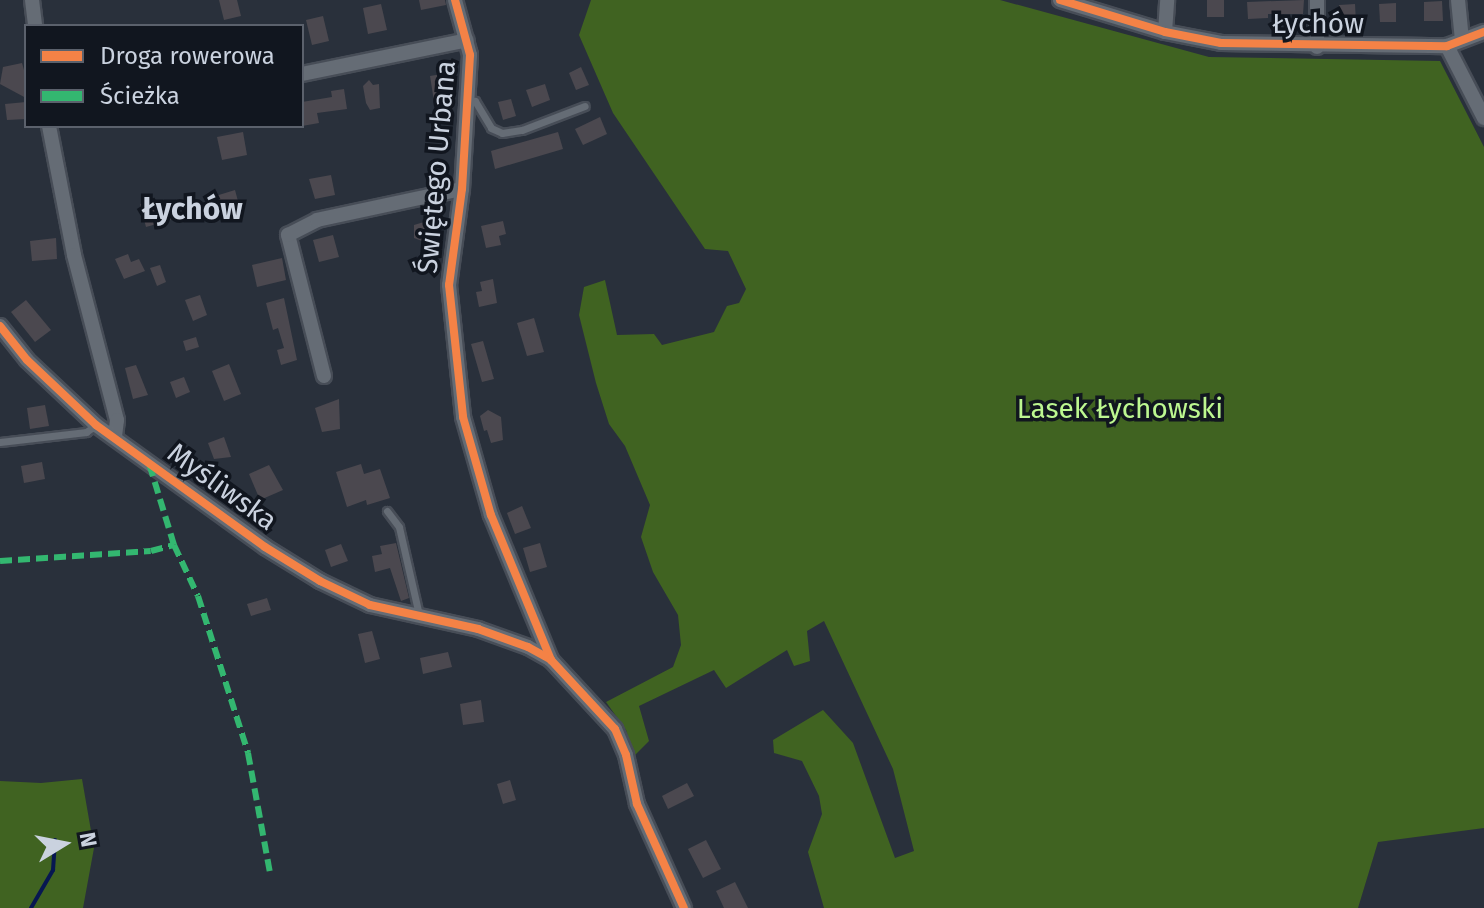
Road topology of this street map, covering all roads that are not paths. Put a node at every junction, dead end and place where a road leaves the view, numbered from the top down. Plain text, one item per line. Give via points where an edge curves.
1 (32, 0) edge
2 (455, 0) edge
3 (1060, 0) edge
4 (1167, 0) edge
5 (1317, 0) edge
6 (1458, 0) edge
7 (35, 24) edge
8 (1165, 32) junction
9 (1484, 32) edge
10 (467, 40) junction
11 (1462, 40) junction
12 (1447, 46) junction
13 (1317, 47) junction
14 (304, 74) edge
15 (467, 100) junction
16 (585, 106) dead end
17 (1484, 118) edge
18 (49, 128) edge
19 (462, 189) junction
20 (0, 326) edge
21 (324, 376) dead end
22 (96, 425) junction
23 (115, 437) junction
24 (0, 442) edge
25 (387, 511) dead end
26 (419, 617) junction
27 (551, 660) junction
28 (684, 908) edge

1 - 7 street
2 - 10 street, Świętego Urbana
3 - 8 street, Łychów
4 - 8 street
5 - 13 street, Łychów
6 - 11 street
8 - 13 street, Łychów via 1221,43
9 - 11 street, Łychów
10 - 14 street
10 - 15 street, Świętego Urbana
11 - 12 street, Łychów
12 - 13 street, Łychów
12 - 17 street
15 - 16 lane via 475,101 491,128 502,133
15 - 19 street, Świętego Urbana
18 - 23 street via 74,255 117,420
19 - 21 street via 317,220 288,235
19 - 27 street, Świętego Urbana via 449,285 463,417 491,515
20 - 22 street, Myśliwska via 37,371
22 - 23 street, Myśliwska
22 - 24 lane via 86,432
23 - 26 street, Myśliwska via 320,581 370,605
25 - 26 lane via 399,527
26 - 27 street, Myśliwska via 528,647
27 - 28 street via 615,729 637,804

